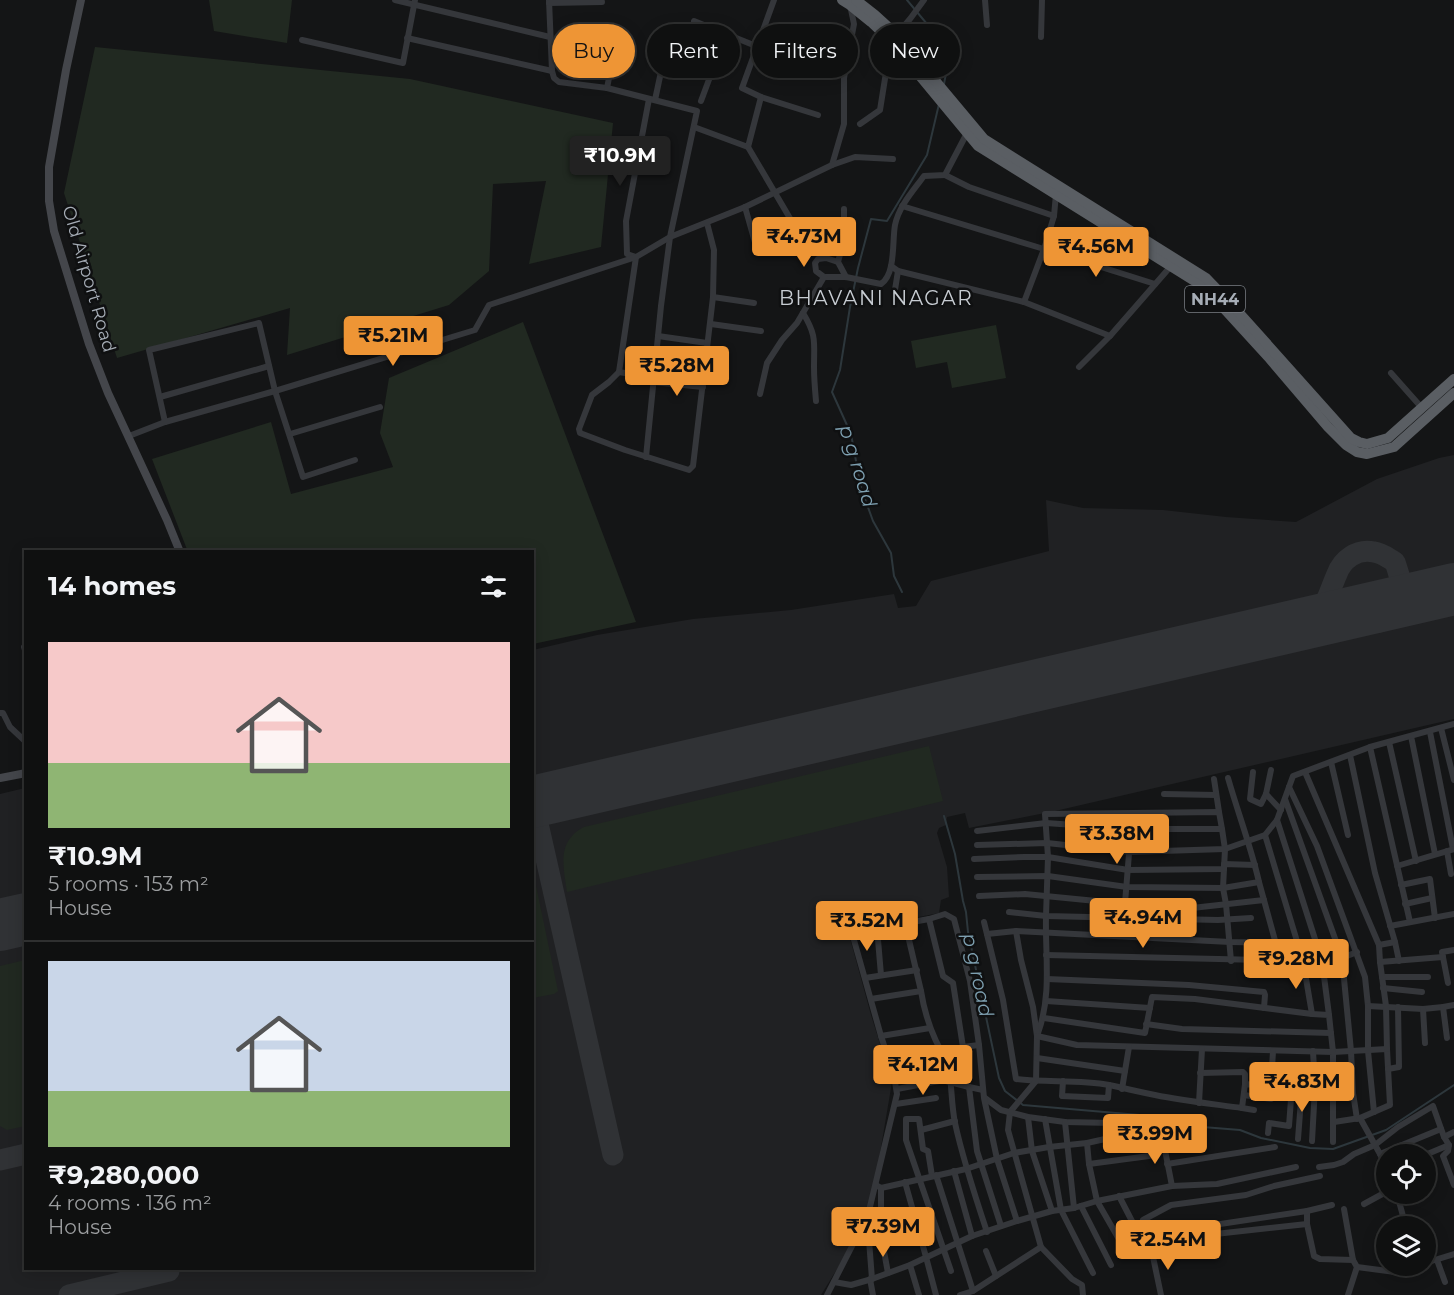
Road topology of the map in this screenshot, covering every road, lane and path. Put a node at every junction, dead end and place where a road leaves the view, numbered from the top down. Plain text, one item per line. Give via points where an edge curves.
1 (81, 0) edge
2 (395, 0) edge
3 (774, 0) edge
4 (924, 0) edge
5 (985, 0) edge
6 (1042, 0) edge
7 (549, 1) edge
8 (414, 2) edge
9 (602, 2) dead end
10 (849, 2) edge
11 (694, 21) dead end
12 (701, 24) edge
13 (765, 24) edge
14 (874, 24) edge
15 (906, 24) edge
16 (987, 25) dead end
17 (550, 37) junction
18 (1041, 37) dead end
19 (407, 38) junction
20 (302, 40) dead end
21 (752, 59) edge
22 (552, 70) joint
23 (554, 78) edge
24 (609, 78) edge
25 (658, 78) edge
26 (710, 78) edge
27 (886, 78) edge
28 (927, 78) edge
29 (607, 88) junction
30 (761, 97) junction
31 (652, 100) junction
32 (701, 101) dead end
33 (953, 108) junction
34 (818, 115) dead end
35 (860, 124) dead end
36 (694, 127) junction
37 (967, 133) junction
38 (748, 147) junction
39 (893, 159) dead end
40 (832, 165) junction
41 (945, 175) junction
42 (775, 192) junction
43 (1056, 194) junction
44 (745, 207) junction
45 (902, 207) junction
46 (844, 209) dead end
47 (1054, 216) junction
48 (791, 220) dead end
49 (708, 223) junction
50 (670, 237) junction
51 (756, 246) dead end
52 (1044, 249) junction
53 (636, 257) junction
54 (838, 262) junction
55 (1171, 266) junction
56 (891, 267) junction
57 (898, 271) junction
58 (824, 277) junction
59 (846, 278) junction
60 (1155, 284) junction
61 (894, 296) dead end
62 (713, 297) junction
63 (1024, 302) junction
64 (754, 303) dead end
65 (802, 313) junction
66 (711, 324) junction
67 (761, 331) dead end
68 (658, 336) junction
69 (1110, 336) junction
70 (707, 343) junction
71 (269, 366) junction
72 (1079, 367) dead end
73 (619, 372) junction
74 (1391, 373) dead end
75 (1454, 379) edge
76 (654, 380) junction
77 (703, 387) junction
78 (275, 391) junction
79 (1454, 393) edge
80 (760, 394) dead end
81 (160, 397) junction
82 (816, 401) dead end
83 (380, 407) dead end
84 (1422, 408) junction
85 (165, 422) junction
86 (290, 434) junction
87 (129, 436) junction
88 (646, 457) junction
89 (355, 460) dead end
90 (179, 550) edge
91 (0, 713) edge
92 (1454, 724) edge
93 (1441, 728) junction
94 (1430, 732) junction
95 (1411, 736) junction
96 (24, 740) edge
97 (1389, 742) junction
98 (1370, 747) junction
99 (1350, 755) junction
100 (1331, 762) junction
101 (1271, 770) dead end
102 (1253, 772) dead end
103 (1305, 772) junction
104 (24, 773) edge
105 (0, 778) edge
106 (1228, 778) dead end
107 (1214, 779) dead end
108 (1454, 780) edge
109 (1289, 787) junction
110 (1164, 794) dead end
111 (1266, 794) junction
112 (1216, 795) junction
113 (1285, 799) junction
114 (1281, 810) junction
115 (1219, 812) junction
116 (1278, 820) junction
117 (1046, 823) junction
118 (1222, 829) junction
119 (1131, 830) junction
120 (976, 831) dead end
121 (1265, 835) junction
122 (1348, 835) dead end
123 (1248, 842) junction
124 (1047, 843) junction
125 (977, 845) dead end
126 (1225, 849) junction
127 (1451, 849) edge
128 (1130, 852) junction
129 (1435, 854) junction
130 (1048, 857) junction
131 (974, 859) dead end
132 (1416, 861) junction
133 (1224, 864) junction
134 (1255, 865) junction
135 (1397, 866) junction
136 (1128, 870) junction
137 (1451, 874) dead end
138 (1048, 876) junction
139 (976, 877) dead end
140 (1259, 882) junction
141 (1401, 885) junction
142 (1127, 887) junction
143 (1223, 888) junction
144 (1046, 895) junction
145 (979, 896) dead end
146 (1432, 898) junction
147 (1264, 900) junction
148 (1125, 903) junction
149 (1226, 904) junction
150 (1405, 904) junction
151 (1009, 912) dead end
152 (1454, 914) edge
153 (1046, 916) junction
154 (1251, 918) dead end
155 (1435, 918) junction
156 (929, 919) junction
157 (1228, 919) junction
158 (984, 922) dead end
159 (1410, 922) junction
160 (905, 923) junction
161 (1390, 926) junction
162 (878, 928) junction
163 (1016, 931) junction
164 (1046, 932) junction
165 (987, 934) junction
166 (1230, 942) junction
167 (1395, 942) junction
168 (1297, 943) junction
169 (1276, 944) junction
170 (1379, 945) junction
171 (1454, 950) edge
172 (1357, 952) junction
173 (1046, 955) junction
174 (1443, 957) junction
175 (1342, 958) junction
176 (1232, 961) junction
177 (1303, 961) junction
178 (1322, 961) junction
179 (1399, 961) junction
180 (1380, 962) junction
181 (916, 970) junction
182 (881, 975) junction
183 (1382, 977) junction
184 (1428, 977) dead end
185 (865, 978) junction
186 (1047, 979) junction
187 (1448, 983) dead end
188 (1383, 988) junction
189 (921, 992) junction
190 (1422, 992) dead end
191 (871, 999) junction
192 (1046, 1001) junction
193 (1454, 1005) edge
194 (1368, 1006) junction
195 (1386, 1006) junction
196 (1398, 1007) junction
197 (1443, 1007) junction
198 (1150, 1008) junction
199 (1264, 1008) junction
200 (1423, 1009) junction
201 (1312, 1014) junction
202 (1329, 1015) junction
203 (1044, 1018) junction
204 (1146, 1024) junction
205 (930, 1028) junction
206 (1331, 1033) junction
207 (881, 1036) junction
208 (1037, 1036) junction
209 (1447, 1038) dead end
210 (1425, 1043) dead end
211 (979, 1045) junction
212 (1129, 1047) junction
213 (939, 1049) junction
214 (1202, 1049) junction
215 (1387, 1049) junction
216 (1274, 1051) junction
217 (1314, 1051) junction
218 (1351, 1051) junction
219 (1368, 1051) junction
220 (1333, 1052) junction
221 (1037, 1058) junction
222 (889, 1059) junction
223 (948, 1063) junction
224 (1388, 1069) junction
225 (1125, 1071) junction
226 (1200, 1073) junction
227 (894, 1076) junction
228 (1036, 1081) junction
229 (1063, 1081) junction
230 (951, 1083) junction
231 (1245, 1083) junction
232 (1108, 1085) junction
233 (1271, 1086) junction
234 (1292, 1086) junction
235 (969, 1087) junction
236 (1302, 1087) junction
237 (1315, 1087) junction
238 (897, 1089) junction
239 (1122, 1089) junction
240 (983, 1090) junction
241 (1332, 1090) junction
242 (1244, 1095) junction
243 (936, 1098) dead end
244 (984, 1098) junction
245 (1271, 1099) dead end
246 (1198, 1103) junction
247 (896, 1104) junction
248 (1242, 1108) junction
249 (1254, 1110) dead end
250 (1010, 1112) junction
251 (1374, 1112) junction
252 (1028, 1117) junction
253 (1358, 1118) junction
254 (1045, 1119) junction
255 (955, 1121) junction
256 (1065, 1122) junction
257 (1334, 1122) junction
258 (1160, 1124) dead end
259 (1442, 1129) junction
260 (921, 1130) junction
261 (1454, 1132) edge
262 (1268, 1133) dead end
263 (1444, 1137) junction
264 (1181, 1139) dead end
265 (1298, 1139) dead end
266 (1163, 1140) junction
267 (1312, 1141) dead end
268 (1333, 1142) dead end
269 (1087, 1143) junction
270 (1375, 1144) junction
271 (1405, 1144) edge
272 (1068, 1145) junction
273 (1449, 1145) junction
274 (1049, 1147) junction
275 (1275, 1148) dead end
276 (1436, 1150) edge
277 (1032, 1151) junction
278 (1014, 1153) junction
279 (1149, 1156) dead end
280 (997, 1159) junction
281 (980, 1164) junction
282 (1089, 1164) junction
283 (1167, 1164) junction
284 (1296, 1167) dead end
285 (1319, 1167) dead end
286 (966, 1168) junction
287 (954, 1171) junction
288 (934, 1175) junction
289 (1320, 1176) dead end
290 (918, 1179) junction
291 (905, 1182) junction
292 (1454, 1185) edge
293 (1172, 1186) junction
294 (878, 1187) junction
295 (1119, 1196) junction
296 (1376, 1197) edge
297 (1097, 1201) junction
298 (1364, 1204) dead end
299 (1332, 1205) dead end
300 (1078, 1207) junction
301 (1344, 1209) dead end
302 (1061, 1210) junction
303 (1052, 1211) junction
304 (1307, 1211) junction
305 (1032, 1216) junction
306 (1017, 1221) junction
307 (1307, 1224) junction
308 (1001, 1227) junction
309 (987, 1232) junction
310 (972, 1236) junction
311 (1154, 1238) junction
312 (869, 1240) dead end
313 (957, 1242) junction
314 (1145, 1242) junction
315 (1041, 1247) junction
316 (1124, 1248) dead end
317 (943, 1249) junction
318 (986, 1251) dead end
319 (1152, 1252) junction
320 (1454, 1254) edge
321 (926, 1257) junction
322 (1437, 1260) joint
323 (1355, 1264) junction
324 (910, 1265) junction
325 (1112, 1265) dead end
326 (1376, 1268) edge
327 (951, 1271) dead end
328 (888, 1273) junction
329 (1092, 1274) dead end
330 (996, 1276) junction
331 (871, 1279) junction
332 (834, 1282) junction
333 (1445, 1282) dead end
334 (973, 1291) junction
335 (827, 1295) edge
336 (873, 1295) edge
337 (919, 1295) edge
338 (936, 1295) edge
339 (960, 1295) edge
340 (1083, 1295) edge
341 (1161, 1295) edge
342 (1348, 1295) edge

1 - 87 main road, Old Airport Road via 49,167 49,201 54,231 89,345
2 - 8 street
3 - 13 street
4 - 15 street
5 - 16 street
6 - 18 street
7 - 9 street
7 - 17 street
8 - 17 street
8 - 19 street
10 - 14 highway, NH44
10 - 40 street via 854,24 844,78 844,124
11 - 12 street
17 - 22 street
19 - 20 street via 403,63
19 - 22 street
21 - 30 street via 741,88
23 - 29 street
24 - 29 street
25 - 31 street
26 - 32 street
27 - 35 street via 880,110
28 - 33 highway, NH44
29 - 31 street
30 - 34 street
30 - 38 street
31 - 36 street via 697,111
31 - 53 street via 626,221 627,254
33 - 37 highway, NH44
33 - 84 highway, NH44 via 984,139 1206,278 1351,438 1367,444 1388,438
36 - 38 street
36 - 50 street
37 - 41 street
37 - 43 highway, NH44 via 978,146
38 - 42 street
39 - 40 street via 855,157
40 - 42 street
41 - 45 street via 924,176
41 - 47 street
42 - 44 street
42 - 48 street
43 - 47 street
43 - 55 highway, NH44
44 - 49 street
44 - 51 street
45 - 52 street
45 - 56 street via 895,224
46 - 54 street via 844,240
47 - 52 street
49 - 50 street
49 - 62 street via 714,250
50 - 53 street
50 - 68 street
52 - 60 street
52 - 63 street
53 - 73 street
53 - 78 street via 489,305 475,330
54 - 58 street via 818,259 816,271
54 - 59 street
55 - 60 street
55 - 79 highway, NH44 via 1217,300 1329,428 1357,452 1367,454 1394,447
56 - 57 street
56 - 59 street via 882,284
57 - 61 street
57 - 63 street
58 - 59 street
58 - 65 street
60 - 69 street
62 - 64 street
62 - 66 street
63 - 69 street
65 - 80 street via 767,363
65 - 82 street via 811,326 815,345
66 - 67 street
66 - 70 street
68 - 70 street
68 - 76 street
69 - 72 street
70 - 77 street
71 - 78 street
71 - 81 street
71 - 81 street via 259,323 149,350
73 - 76 street
73 - 88 street via 592,395 580,433
74 - 84 street
75 - 84 highway, NH44
76 - 77 street
76 - 88 street
77 - 88 street via 693,466 689,470
78 - 85 street
78 - 86 street
81 - 85 street
83 - 86 street
85 - 87 street
86 - 89 street via 303,477
87 - 90 main road, Old Airport Road
91 - 96 street
92 - 93 street
93 - 94 street
93 - 108 street
94 - 95 street
94 - 127 street
95 - 97 street
95 - 129 street
97 - 98 street
97 - 132 street
98 - 99 street
98 - 135 street
99 - 100 street
99 - 161 street
100 - 103 street
100 - 122 street
101 - 111 street
102 - 111 street via 1250,799 1261,804
103 - 109 street via 1293,776
103 - 170 street
104 - 105 main road
106 - 123 street
107 - 112 street
109 - 113 street
109 - 172 street via 1317,846
110 - 112 street
111 - 114 street
112 - 115 street
113 - 114 street
113 - 175 street
114 - 116 street
115 - 117 street via 1045,814
115 - 118 street
116 - 121 street
116 - 178 street
117 - 119 street
117 - 120 street
117 - 124 street
118 - 119 street
118 - 126 street
119 - 128 street
121 - 123 street
121 - 168 street
123 - 126 street
123 - 134 street
124 - 125 street
124 - 128 street
124 - 130 street
126 - 128 street
126 - 133 street
127 - 129 street
127 - 137 street
128 - 136 street
129 - 132 street
130 - 131 street
130 - 136 street
130 - 138 street
132 - 135 street
133 - 134 street
133 - 136 street via 1224,869
133 - 143 street
134 - 140 street
135 - 141 street
136 - 142 street
138 - 139 street
138 - 142 street
138 - 144 street
140 - 143 street
140 - 147 street
141 - 146 street via 1430,879
141 - 150 street
142 - 143 street
142 - 148 street
143 - 149 street
144 - 145 street
144 - 148 street
144 - 153 street
146 - 150 street
146 - 155 street
147 - 149 street
147 - 169 street
148 - 149 street via 1192,908
149 - 157 street
150 - 159 street
151 - 153 street
152 - 155 street
153 - 157 street
153 - 164 street
154 - 157 street
155 - 159 street
156 - 160 street
156 - 211 street via 943,976 953,983 963,1047
156 - 211 street via 945,914 954,919 970,981
157 - 166 street
158 - 165 street
159 - 161 street
160 - 162 street
160 - 181 street
161 - 167 street
162 - 182 street
162 - 185 street via 852,933
163 - 164 street
163 - 165 street
163 - 208 street
164 - 166 street
164 - 173 street
165 - 228 street via 1016,1079
166 - 169 street
166 - 176 street
167 - 170 street
167 - 179 street
168 - 169 street
168 - 177 street
170 - 180 street
171 - 174 street via 1442,952
172 - 175 street
172 - 194 street
173 - 176 street
173 - 186 street
174 - 179 street
174 - 187 street
175 - 178 street
175 - 218 street
176 - 177 street
177 - 178 street
177 - 201 street
178 - 202 street
179 - 180 street
180 - 183 street
181 - 182 street
181 - 189 street
182 - 185 street
183 - 184 street
183 - 188 street
185 - 191 street
186 - 192 street
186 - 199 street via 1264,992
188 - 190 street
188 - 195 street
189 - 191 street
189 - 205 street
191 - 207 street
192 - 198 street
192 - 203 street
193 - 197 street
194 - 195 street
194 - 219 street
195 - 196 street
195 - 215 street
196 - 200 street
196 - 224 street via 1399,1067
197 - 200 street
197 - 209 street
198 - 199 street via 1152,997
198 - 204 street
199 - 201 street
200 - 210 street
201 - 202 street
202 - 206 street
203 - 204 street via 1144,1033
203 - 208 street
204 - 206 street via 1182,1029
205 - 207 street
205 - 213 street
206 - 220 street
207 - 222 street
208 - 212 street via 1077,1045
208 - 221 street
211 - 240 street
212 - 214 street
212 - 225 street
213 - 222 street
213 - 223 street
214 - 216 street
214 - 226 street
215 - 219 street
215 - 224 street
216 - 217 street
216 - 233 street
217 - 220 street
217 - 237 street
218 - 219 street
218 - 220 street
218 - 253 street
219 - 251 street
220 - 241 street
221 - 225 street
221 - 228 street
222 - 227 street
223 - 227 street
223 - 230 street
224 - 251 street via 1389,1105
225 - 239 street
226 - 231 street via 1243,1072
226 - 246 street
227 - 238 street
228 - 229 street
228 - 250 street
229 - 232 street
229 - 232 street via 1062,1096 1108,1098
230 - 235 street
230 - 238 street via 939,1081
230 - 255 street
231 - 233 street
231 - 242 street
232 - 239 street
233 - 234 street
234 - 236 street
234 - 262 street via 1289,1126 1269,1123
235 - 240 street
235 - 281 street
236 - 237 street
236 - 265 street
237 - 241 street
237 - 267 street
238 - 247 street
239 - 246 street
240 - 244 street
241 - 257 street
242 - 245 street
242 - 248 street
243 - 247 street
244 - 250 street
244 - 280 street
246 - 248 street
247 - 294 street
248 - 249 street
250 - 252 street
250 - 278 street via 1008,1130
251 - 253 street
252 - 254 street
252 - 277 street
253 - 257 street
253 - 270 street
254 - 256 street
254 - 274 street
255 - 260 street
255 - 286 street
256 - 258 street
256 - 272 street
257 - 268 street
259 - 263 street
259 - 270 street via 1433,1106
259 - 271 street
260 - 288 street via 922,1149 928,1151
260 - 290 street via 919,1119 906,1119 906,1140
261 - 263 street
263 - 273 street
264 - 266 street
266 - 269 street via 1105,1138
266 - 283 street
269 - 272 street
269 - 282 street
270 - 285 street via 1343,1162
272 - 274 street
272 - 300 street
273 - 276 street
273 - 292 street via 1443,1156
274 - 277 street
274 - 302 street
275 - 283 street
277 - 278 street
277 - 303 street
278 - 280 street
278 - 305 street
279 - 282 street
280 - 281 street
280 - 306 street
281 - 286 street
281 - 308 street
282 - 297 street
283 - 293 street
284 - 293 street via 1217,1184
286 - 287 street
286 - 309 street
287 - 288 street
287 - 310 street
288 - 290 street
288 - 313 street
289 - 311 street via 1246,1195 1171,1205 1143,1220
290 - 291 street
290 - 317 street
291 - 294 street
291 - 321 street
293 - 295 street
294 - 328 street
294 - 332 street
295 - 297 street
295 - 314 street
296 - 298 street
297 - 300 street
297 - 316 street
299 - 304 street
300 - 302 street
300 - 325 street
301 - 323 street
302 - 303 street
302 - 329 street
303 - 305 street
304 - 307 street
304 - 311 street via 1187,1228
305 - 306 street
305 - 315 street
306 - 308 street
307 - 319 street via 1179,1238
307 - 323 street via 1314,1256
308 - 309 street
309 - 310 street
310 - 313 street
311 - 314 street
312 - 331 street
313 - 317 street
313 - 334 street
314 - 319 street
315 - 330 street
315 - 340 street via 1082,1285
317 - 321 street
317 - 327 street
318 - 330 street
319 - 341 street
320 - 322 street
321 - 324 street
321 - 338 street
322 - 333 street
323 - 326 street
323 - 342 street
324 - 328 street
324 - 337 street
328 - 331 street
330 - 334 street
331 - 332 street via 851,1286
331 - 336 street
332 - 335 street
334 - 339 street

